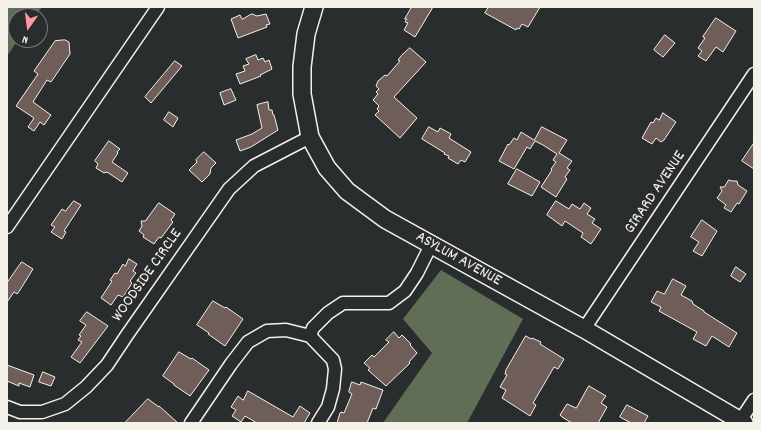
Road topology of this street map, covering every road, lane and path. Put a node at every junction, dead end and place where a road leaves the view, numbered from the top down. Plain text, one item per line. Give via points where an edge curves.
1 (158, 7) edge
2 (314, 7) edge
3 (754, 74) edge
4 (310, 137) junction
5 (7, 227) edge
6 (432, 245) junction
7 (584, 330) junction
8 (310, 336) junction
9 (754, 400) edge
10 (7, 407) edge
11 (742, 422) edge
12 (191, 423) edge
13 (318, 423) edge

1 - 5 street
2 - 4 main road, ASYLUM AVENUE via 306,34 302,66 302,94
3 - 7 street, GIRARD AVENUE
4 - 6 main road, ASYLUM AVENUE via 326,168 347,192 385,219
4 - 10 street, WOODSIDE CIRCLE via 254,166 229,189 126,334 107,365 86,387 65,404 42,412 20,412
6 - 7 main road, ASYLUM AVENUE
6 - 8 street via 405,291 388,303 343,303 328,313
7 - 11 main road, ASYLUM AVENUE
8 - 12 street via 286,330 268,331 248,342
8 - 13 street via 333,360 335,369 334,389 328,407
9 - 11 street

